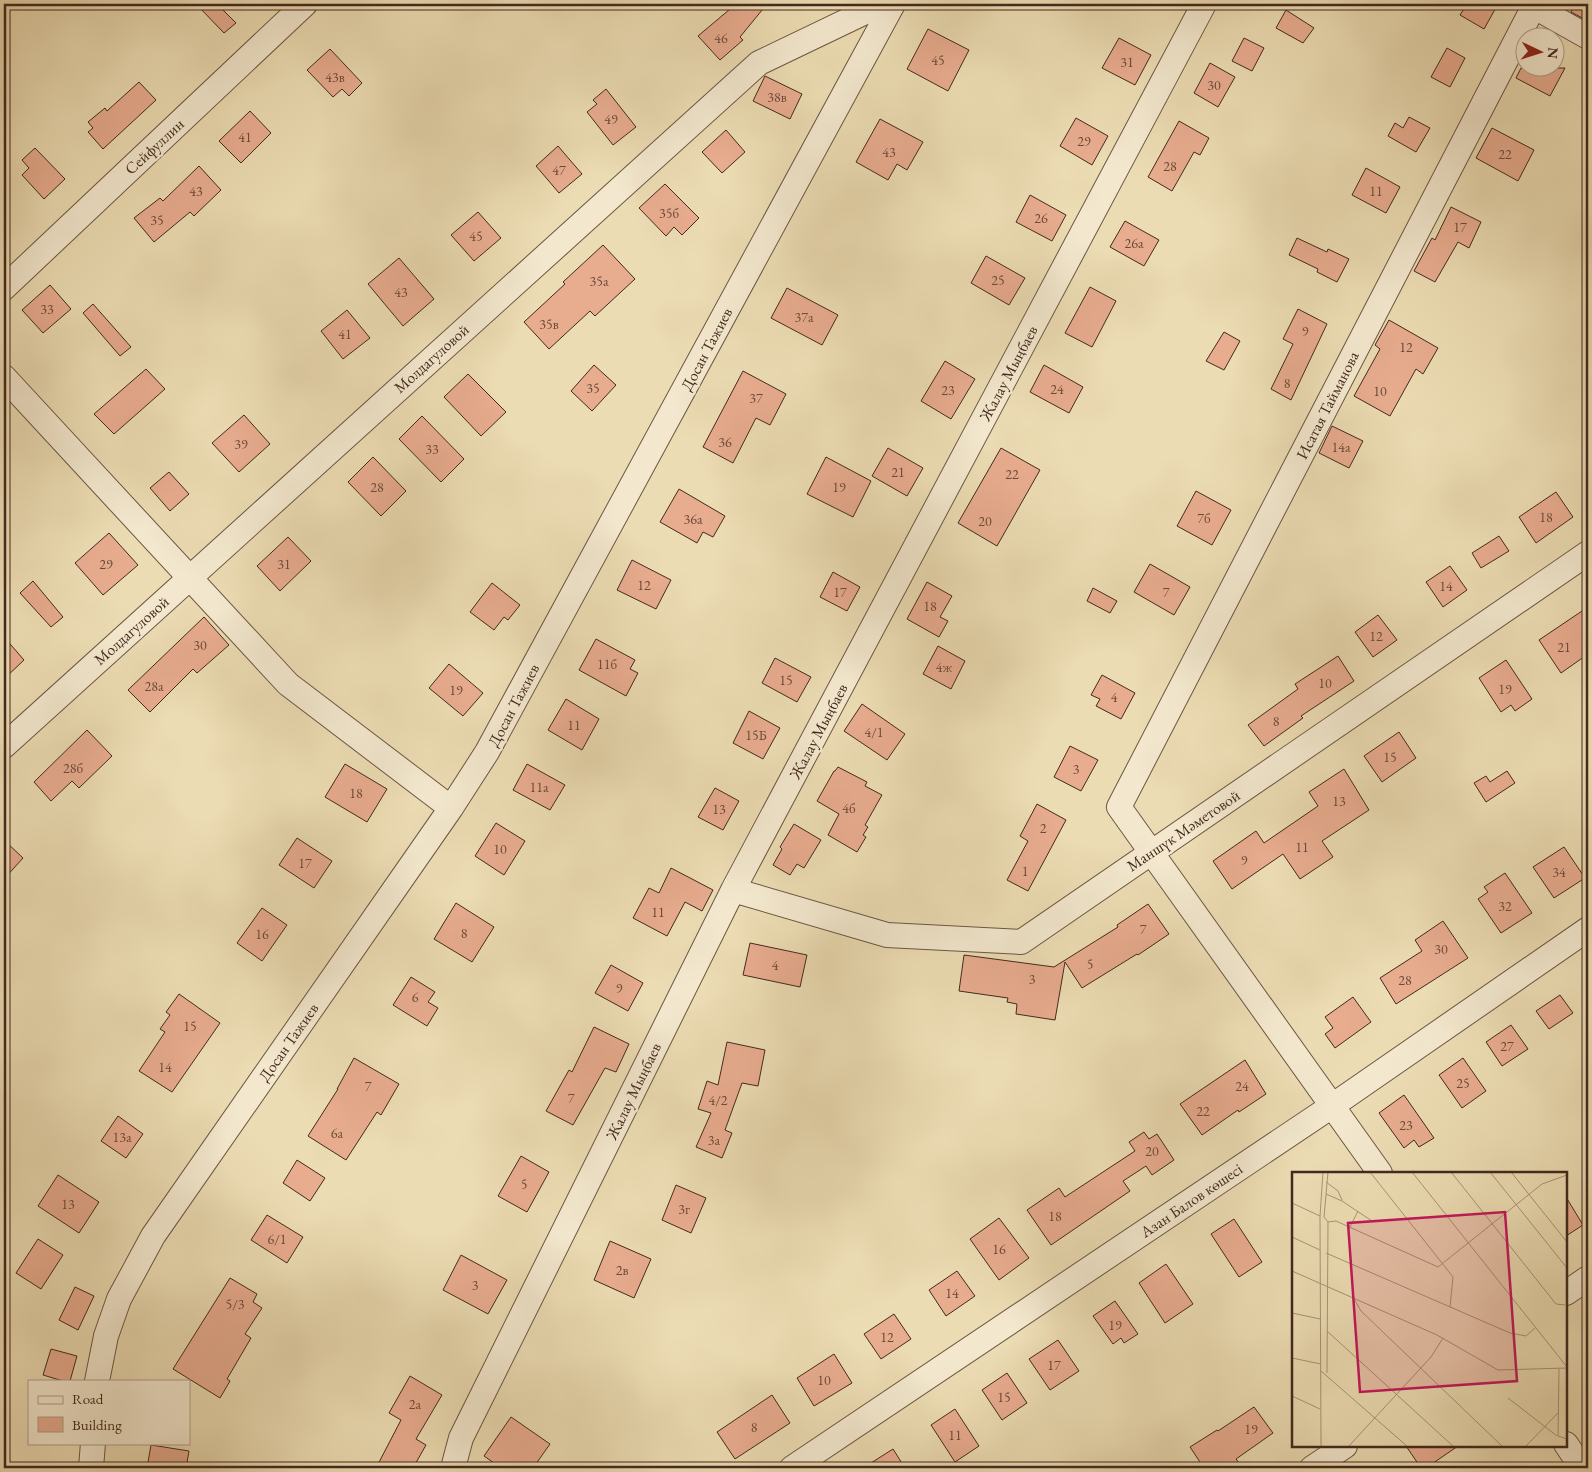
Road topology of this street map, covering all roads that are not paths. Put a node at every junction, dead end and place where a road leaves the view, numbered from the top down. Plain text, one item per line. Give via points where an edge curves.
1 (305, 4) edge
2 (882, 4) edge
3 (893, 4) edge
4 (1204, 4) edge
5 (1534, 5) edge
6 (1588, 36) edge
7 (4, 288) edge
8 (4, 377) edge
9 (1588, 553) edge
10 (189, 577) junction
11 (4, 746) edge
12 (451, 808) junction
13 (1151, 852) junction
14 (733, 890) junction
15 (1588, 929) edge
16 (1332, 1106) junction
17 (1379, 1172) edge
18 (1588, 1278) edge
19 (1567, 1293) edge
20 (98, 1380) edge
21 (93, 1444) edge
22 (1567, 1446) edge
23 (1344, 1447) edge
24 (91, 1468) edge
25 (453, 1468) edge
26 (792, 1468) edge
27 (1312, 1468) edge
28 (1582, 1468) edge

1 - 7 street, Сейфуллин
2 - 10 street, Молдагуловой via 759,63
3 - 12 street, Досан Тажиев via 488,752
4 - 14 street, Жалау Мыңбаев
5 - 6 street
5 - 13 street, Исатая Тайманова via 1119,807
8 - 10 street
9 - 13 street, Маншүк Мәметовой
10 - 11 street, Молдагуловой
10 - 12 street via 288,684
12 - 20 street, Досан Тажиев via 153,1236 119,1299 106,1336
13 - 14 street, Маншүк Мәметовой via 1021,942 887,935
13 - 16 street
14 - 25 street, Жалау Мыңбаев via 461,1438
15 - 16 street, Азан Балов көшесі
16 - 17 street
16 - 26 street, Азан Балов көшесі
18 - 19 street
21 - 24 street
22 - 28 street
23 - 27 street

